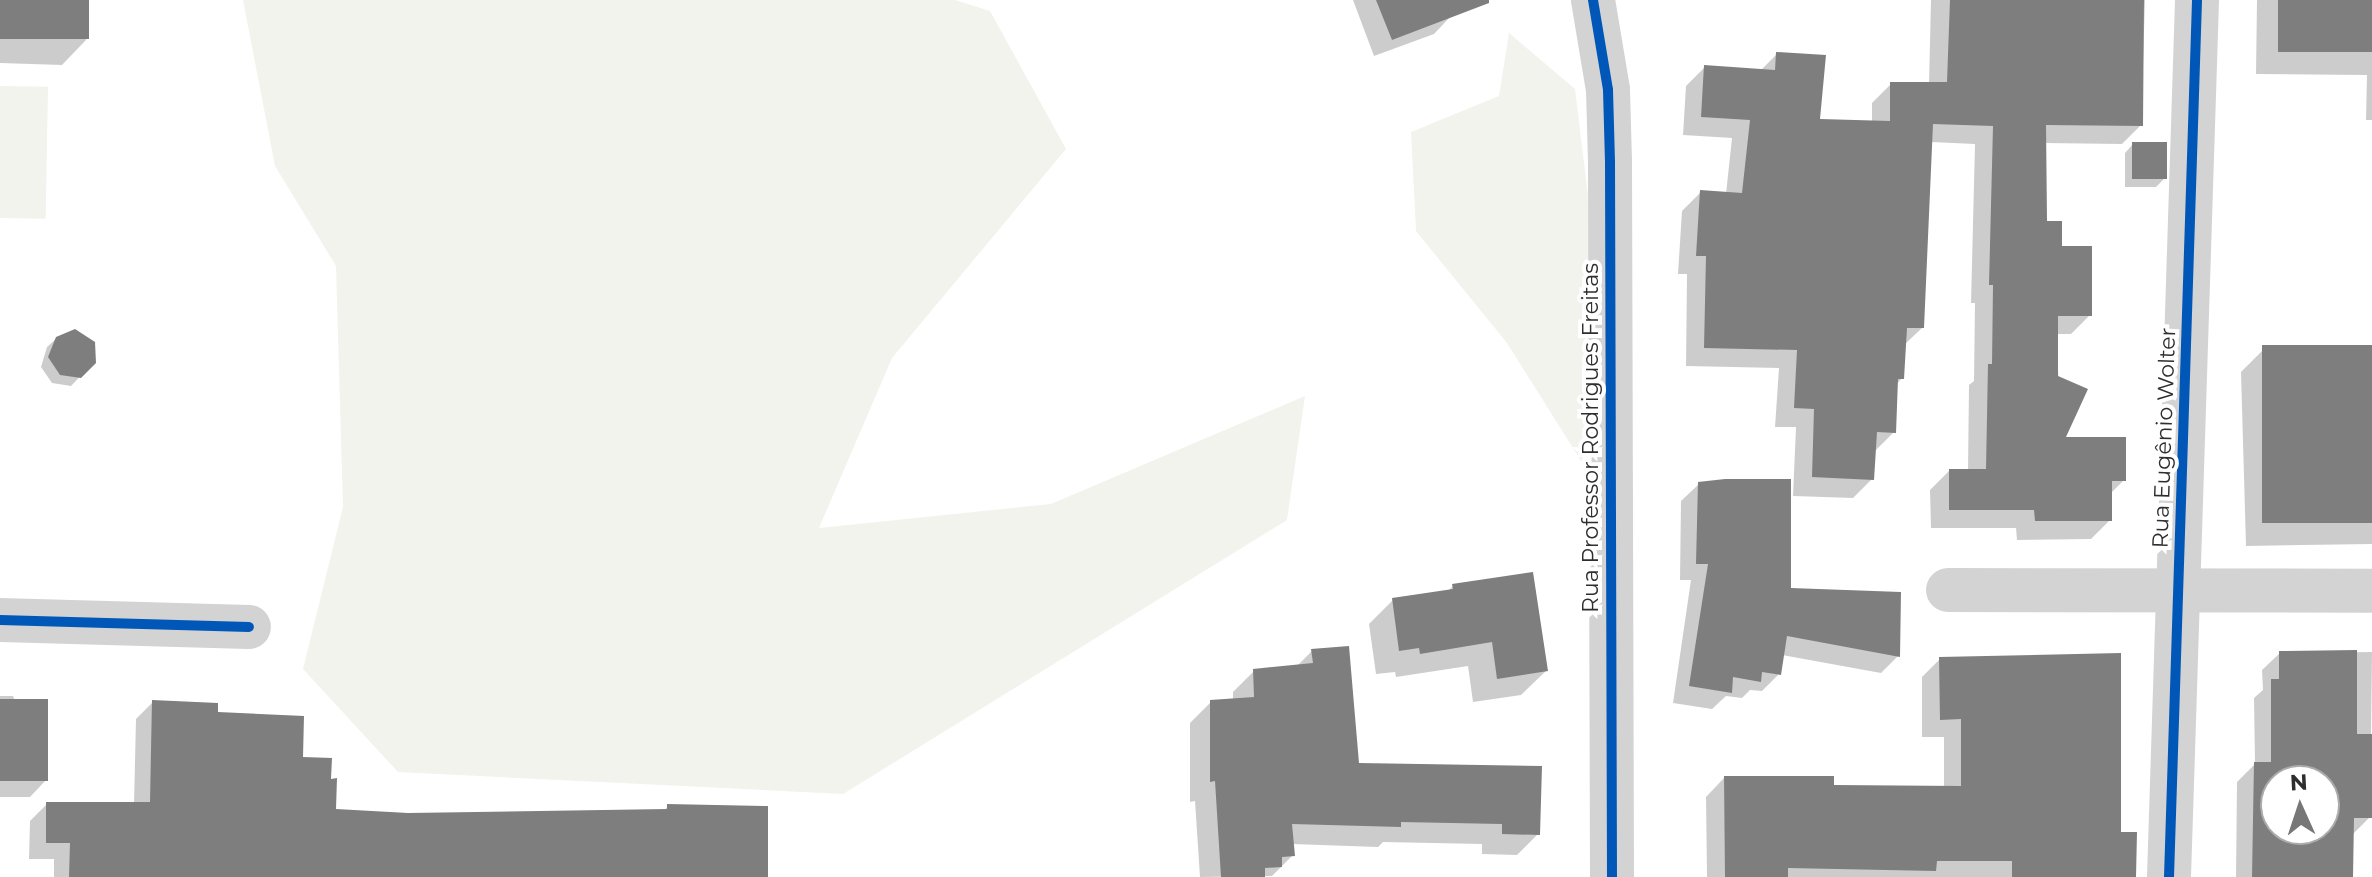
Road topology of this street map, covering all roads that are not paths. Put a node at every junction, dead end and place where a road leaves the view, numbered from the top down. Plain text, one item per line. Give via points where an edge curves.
1 (1593, 0) edge
2 (2197, 0) edge
3 (1948, 590) dead end
4 (2179, 591) junction
5 (2372, 591) edge
6 (0, 620) edge
7 (249, 627) dead end
8 (1612, 877) edge
9 (2169, 877) edge

1 - 8 street, Rua Professor Rodrigues Freitas via 1601,29 1609,133
2 - 4 street, Rua Eugênio Wolter
3 - 4 street
4 - 5 street
4 - 9 street, Rua Eugênio Wolter
6 - 7 street

